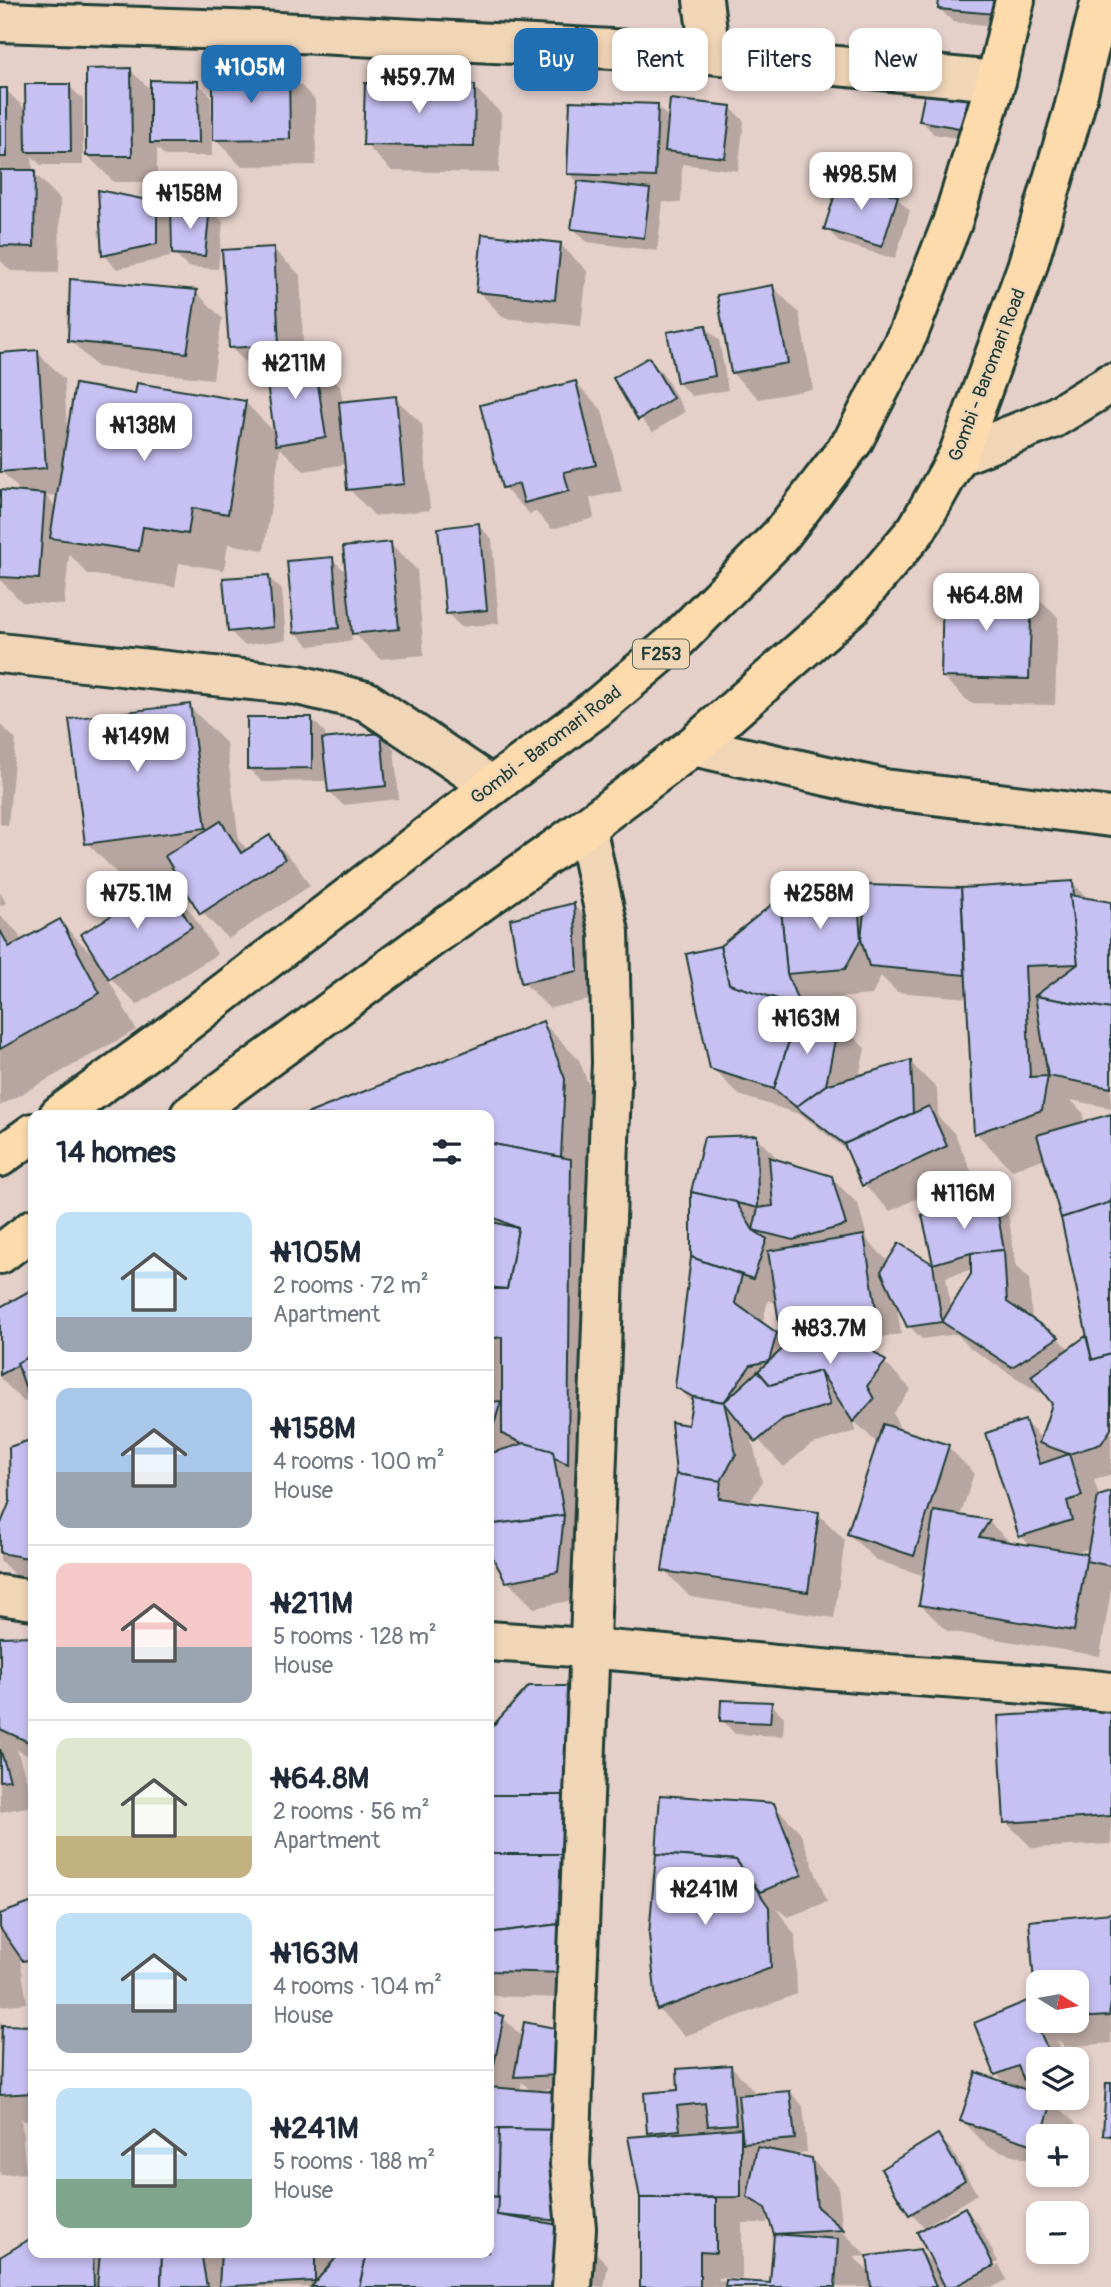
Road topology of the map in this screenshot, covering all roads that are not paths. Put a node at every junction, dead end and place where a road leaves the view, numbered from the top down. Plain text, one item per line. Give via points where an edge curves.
1 (703, 0) edge
2 (1015, 0) edge
3 (1101, 0) edge
4 (0, 22) edge
5 (710, 54) junction
6 (996, 81) junction
7 (1111, 383) edge
8 (958, 456) junction
9 (0, 653) edge
10 (692, 746) junction
11 (492, 786) junction
12 (1111, 817) edge
13 (586, 827) junction
14 (66, 1110) edge
15 (197, 1110) edge
16 (28, 1137) edge
17 (0, 1157) edge
18 (28, 1234) edge
19 (0, 1254) edge
20 (0, 1595) edge
21 (28, 1599) edge
22 (494, 1641) edge
23 (589, 1647) junction
24 (1111, 1692) edge
25 (572, 2287) edge

1 - 5 street
2 - 6 main road, Gombi - Baromari Road / F253
3 - 8 main road, Gombi - Baromari Road via 1027,267
4 - 5 street
5 - 6 street
6 - 11 main road, Gombi - Baromari Road / F253 via 952,223 908,334 853,441 781,535 676,641 598,707
7 - 8 street via 1052,419
8 - 10 main road, Gombi - Baromari Road via 917,529 853,605
9 - 11 street via 298,685 366,701
10 - 12 street via 885,789
10 - 13 main road, Gombi - Baromari Road
11 - 14 main road, Gombi - Baromari Road / F253
13 - 15 main road, Gombi - Baromari Road
13 - 23 street via 609,932 611,1062
16 - 17 main road
18 - 19 main road
20 - 21 street
22 - 23 street
23 - 24 street
23 - 25 street via 570,2164 576,2228

